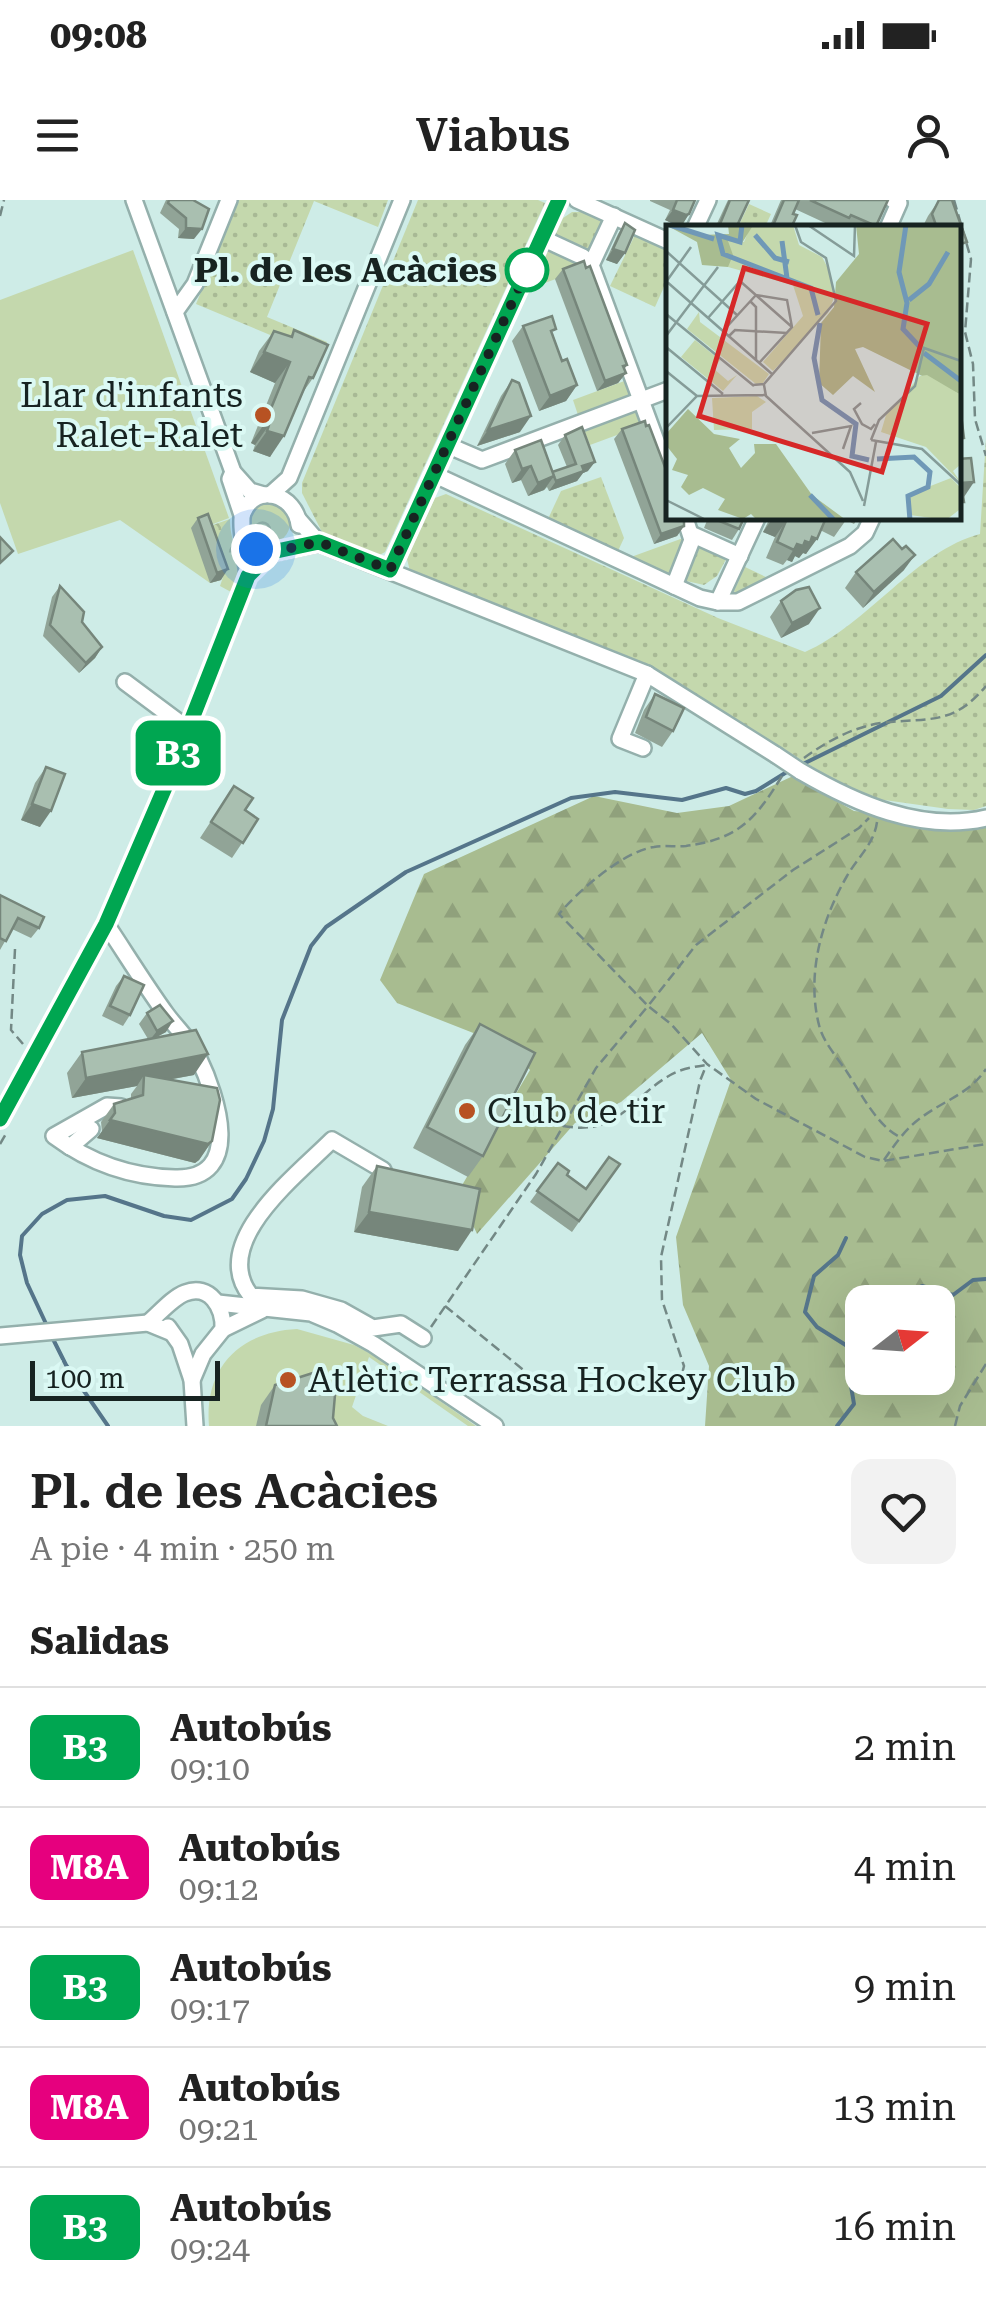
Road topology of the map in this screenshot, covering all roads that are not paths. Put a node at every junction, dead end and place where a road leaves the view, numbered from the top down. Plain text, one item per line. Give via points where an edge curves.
1 (134, 200) edge
2 (230, 200) edge
3 (402, 200) edge
4 (559, 200) edge
5 (577, 200) edge
6 (708, 200) edge
7 (614, 216) junction
8 (697, 225) edge
9 (542, 238) junction
10 (666, 240) edge
11 (591, 265) junction
12 (175, 312) junction
13 (666, 391) edge
14 (642, 401) junction
15 (447, 445) junction
16 (482, 460) junction
17 (666, 467) edge
18 (232, 472) junction
19 (434, 474) junction
20 (289, 478) junction
21 (469, 491) junction
22 (267, 495) junction
23 (297, 514) junction
24 (242, 516) junction
25 (686, 520) edge
26 (756, 520) edge
27 (871, 520) edge
28 (691, 534) junction
29 (245, 538) junction
30 (319, 542) junction
31 (278, 550) junction
32 (740, 556) junction
33 (390, 570) junction
34 (248, 576) junction
35 (674, 586) junction
36 (718, 602) junction
37 (647, 674) junction
38 (125, 682) dead end
39 (188, 729) junction
40 (643, 748) dead end
41 (986, 818) edge
42 (106, 924) junction
43 (121, 1107) edge
44 (0, 1119) edge
45 (91, 1129) dead end
46 (70, 1148) junction
47 (383, 1170) edge
48 (218, 1303) junction
49 (171, 1304) junction
50 (262, 1310) junction
51 (140, 1324) junction
52 (218, 1335) junction
53 (0, 1336) edge
54 (175, 1338) junction
55 (424, 1338) road end
56 (192, 1380) junction
57 (195, 1426) edge
58 (495, 1426) edge

1 - 12 street
2 - 12 street via 195,284
3 - 20 street
4 - 9 street
5 - 7 street
6 - 8 street
7 - 10 street
7 - 11 street
9 - 11 street
9 - 15 street
11 - 14 street
12 - 18 street
13 - 14 street
14 - 16 street
14 - 17 street
15 - 16 street
15 - 19 street
16 - 21 street
18 - 22 street via 246,488
18 - 24 street
19 - 21 street
19 - 33 street
20 - 22 street
20 - 23 street
21 - 35 street
22 - 23 street via 284,498
22 - 24 street via 250,502
23 - 30 street
23 - 31 street via 297,532
24 - 29 street
25 - 28 street
26 - 32 street
27 - 36 street via 850,546 738,602
28 - 32 street
28 - 35 street
29 - 31 street via 256,549
29 - 34 street
30 - 31 street
30 - 33 street
31 - 34 street
32 - 36 street
33 - 37 street
34 - 39 street
35 - 36 street
37 - 40 street via 620,739
37 - 41 street, bridge via 847,797 938,822
38 - 39 street
39 - 42 street
42 - 44 street
42 - 46 street via 199,1058 220,1154 190,1179 146,1178
43 - 46 street via 107,1106 54,1136
45 - 46 street
47 - 55 street via 332,1140 256,1218 238,1256 239,1281 251,1296 302,1299 373,1328 401,1324
48 - 49 street via 191,1291
48 - 50 street
48 - 52 street
49 - 51 street
49 - 54 street via 166,1320
50 - 52 street
50 - 58 street via 312,1313 337,1324
51 - 53 street
51 - 54 street
52 - 54 street via 198,1348
52 - 56 street
54 - 56 street
56 - 57 street

